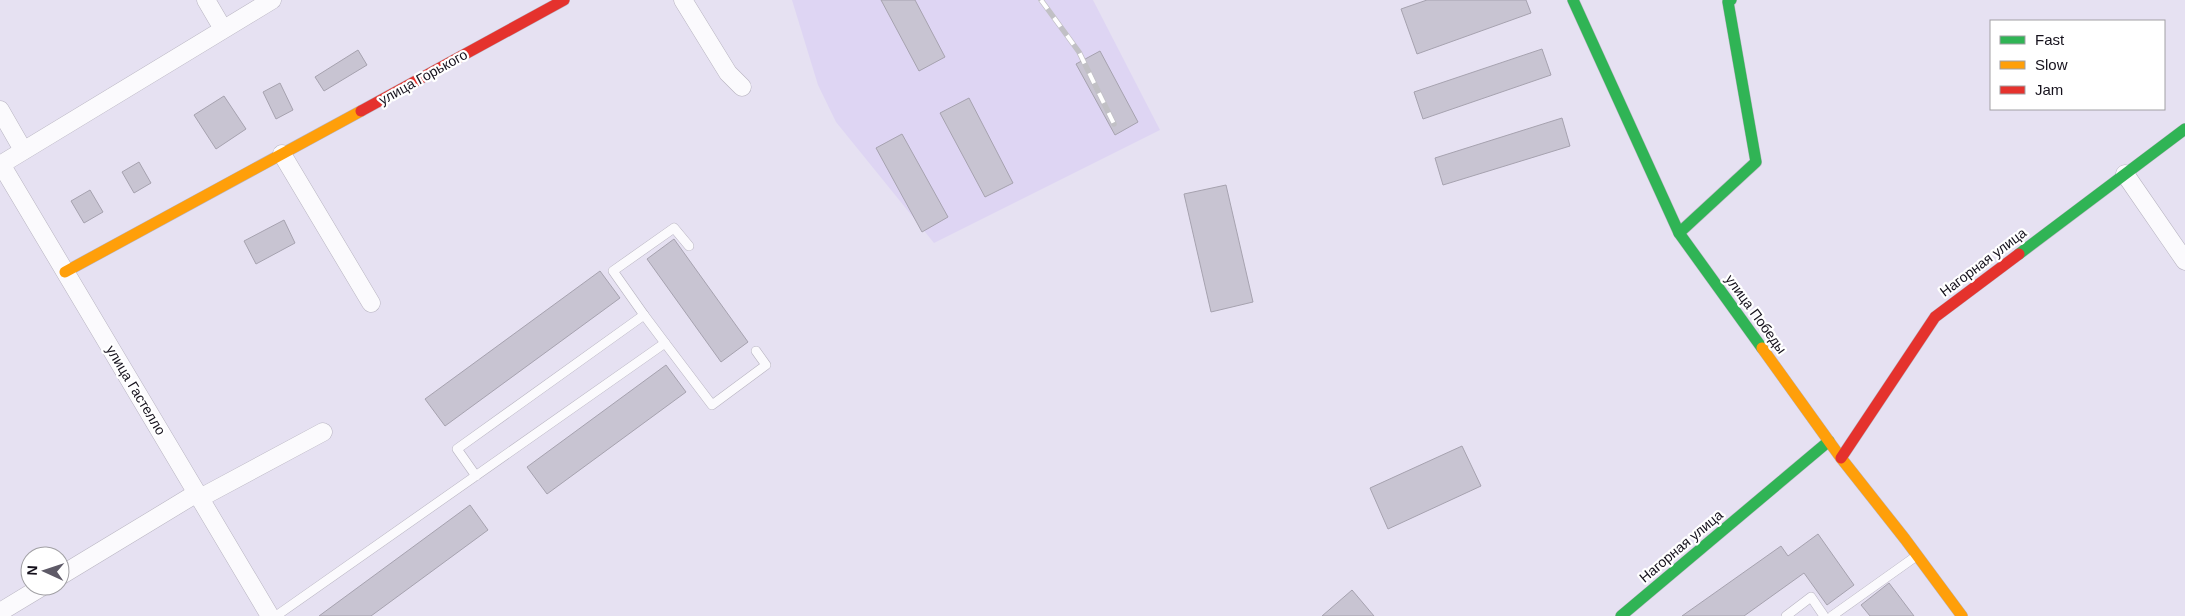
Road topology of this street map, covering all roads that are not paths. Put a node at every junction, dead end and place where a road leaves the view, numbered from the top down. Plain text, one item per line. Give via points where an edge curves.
1 (206, 0) edge
2 (272, 0) edge
3 (564, 0) edge
4 (683, 0) edge
5 (1573, 0) edge
6 (1731, 0) edge
7 (223, 29) junction
8 (742, 87) dead end
9 (0, 110) edge
10 (2185, 129) edge
11 (23, 150) junction
12 (282, 154) junction
13 (0, 165) edge
14 (2125, 174) junction
15 (1679, 233) junction
16 (689, 246) dead end
17 (2185, 261) edge
18 (65, 272) junction
19 (371, 303) dead end
20 (644, 314) junction
21 (665, 343) junction
22 (756, 351) dead end
23 (323, 432) dead end
24 (1829, 441) junction
25 (1841, 458) junction
26 (476, 476) junction
27 (198, 495) junction
28 (1917, 555) junction
29 (70, 570) edge
30 (26, 596) edge
31 (0, 612) edge
32 (270, 616) edge
33 (276, 616) edge
34 (1622, 616) edge
35 (1786, 616) edge
36 (1824, 616) edge
37 (1832, 616) edge
38 (1962, 616) edge

1 - 7 street
2 - 7 street
3 - 12 street, улица Горького
4 - 8 street via 728,74
5 - 15 street, улица Победы
6 - 15 street via 1728,2 1756,162
7 - 11 street
9 - 11 street
10 - 14 street, Нагорная улица
11 - 13 street
12 - 18 street, улица Горького
12 - 19 street
13 - 18 street, улица Гастелло
14 - 17 street
14 - 25 street, Нагорная улица via 1935,317
15 - 24 street, улица Победы
16 - 20 lane via 674,228 613,271
18 - 27 street, улица Гастелло
20 - 21 lane
20 - 26 lane via 457,449
21 - 22 lane via 712,405 766,365
21 - 26 lane
23 - 27 street
24 - 25 street, улица Победы
24 - 34 street, Нагорная улица
25 - 28 street, улица Победы
26 - 33 lane
27 - 29 street
27 - 32 street, улица Гастелло
28 - 37 lane
28 - 38 street, улица Победы
30 - 31 street
35 - 36 lane via 1810,597

